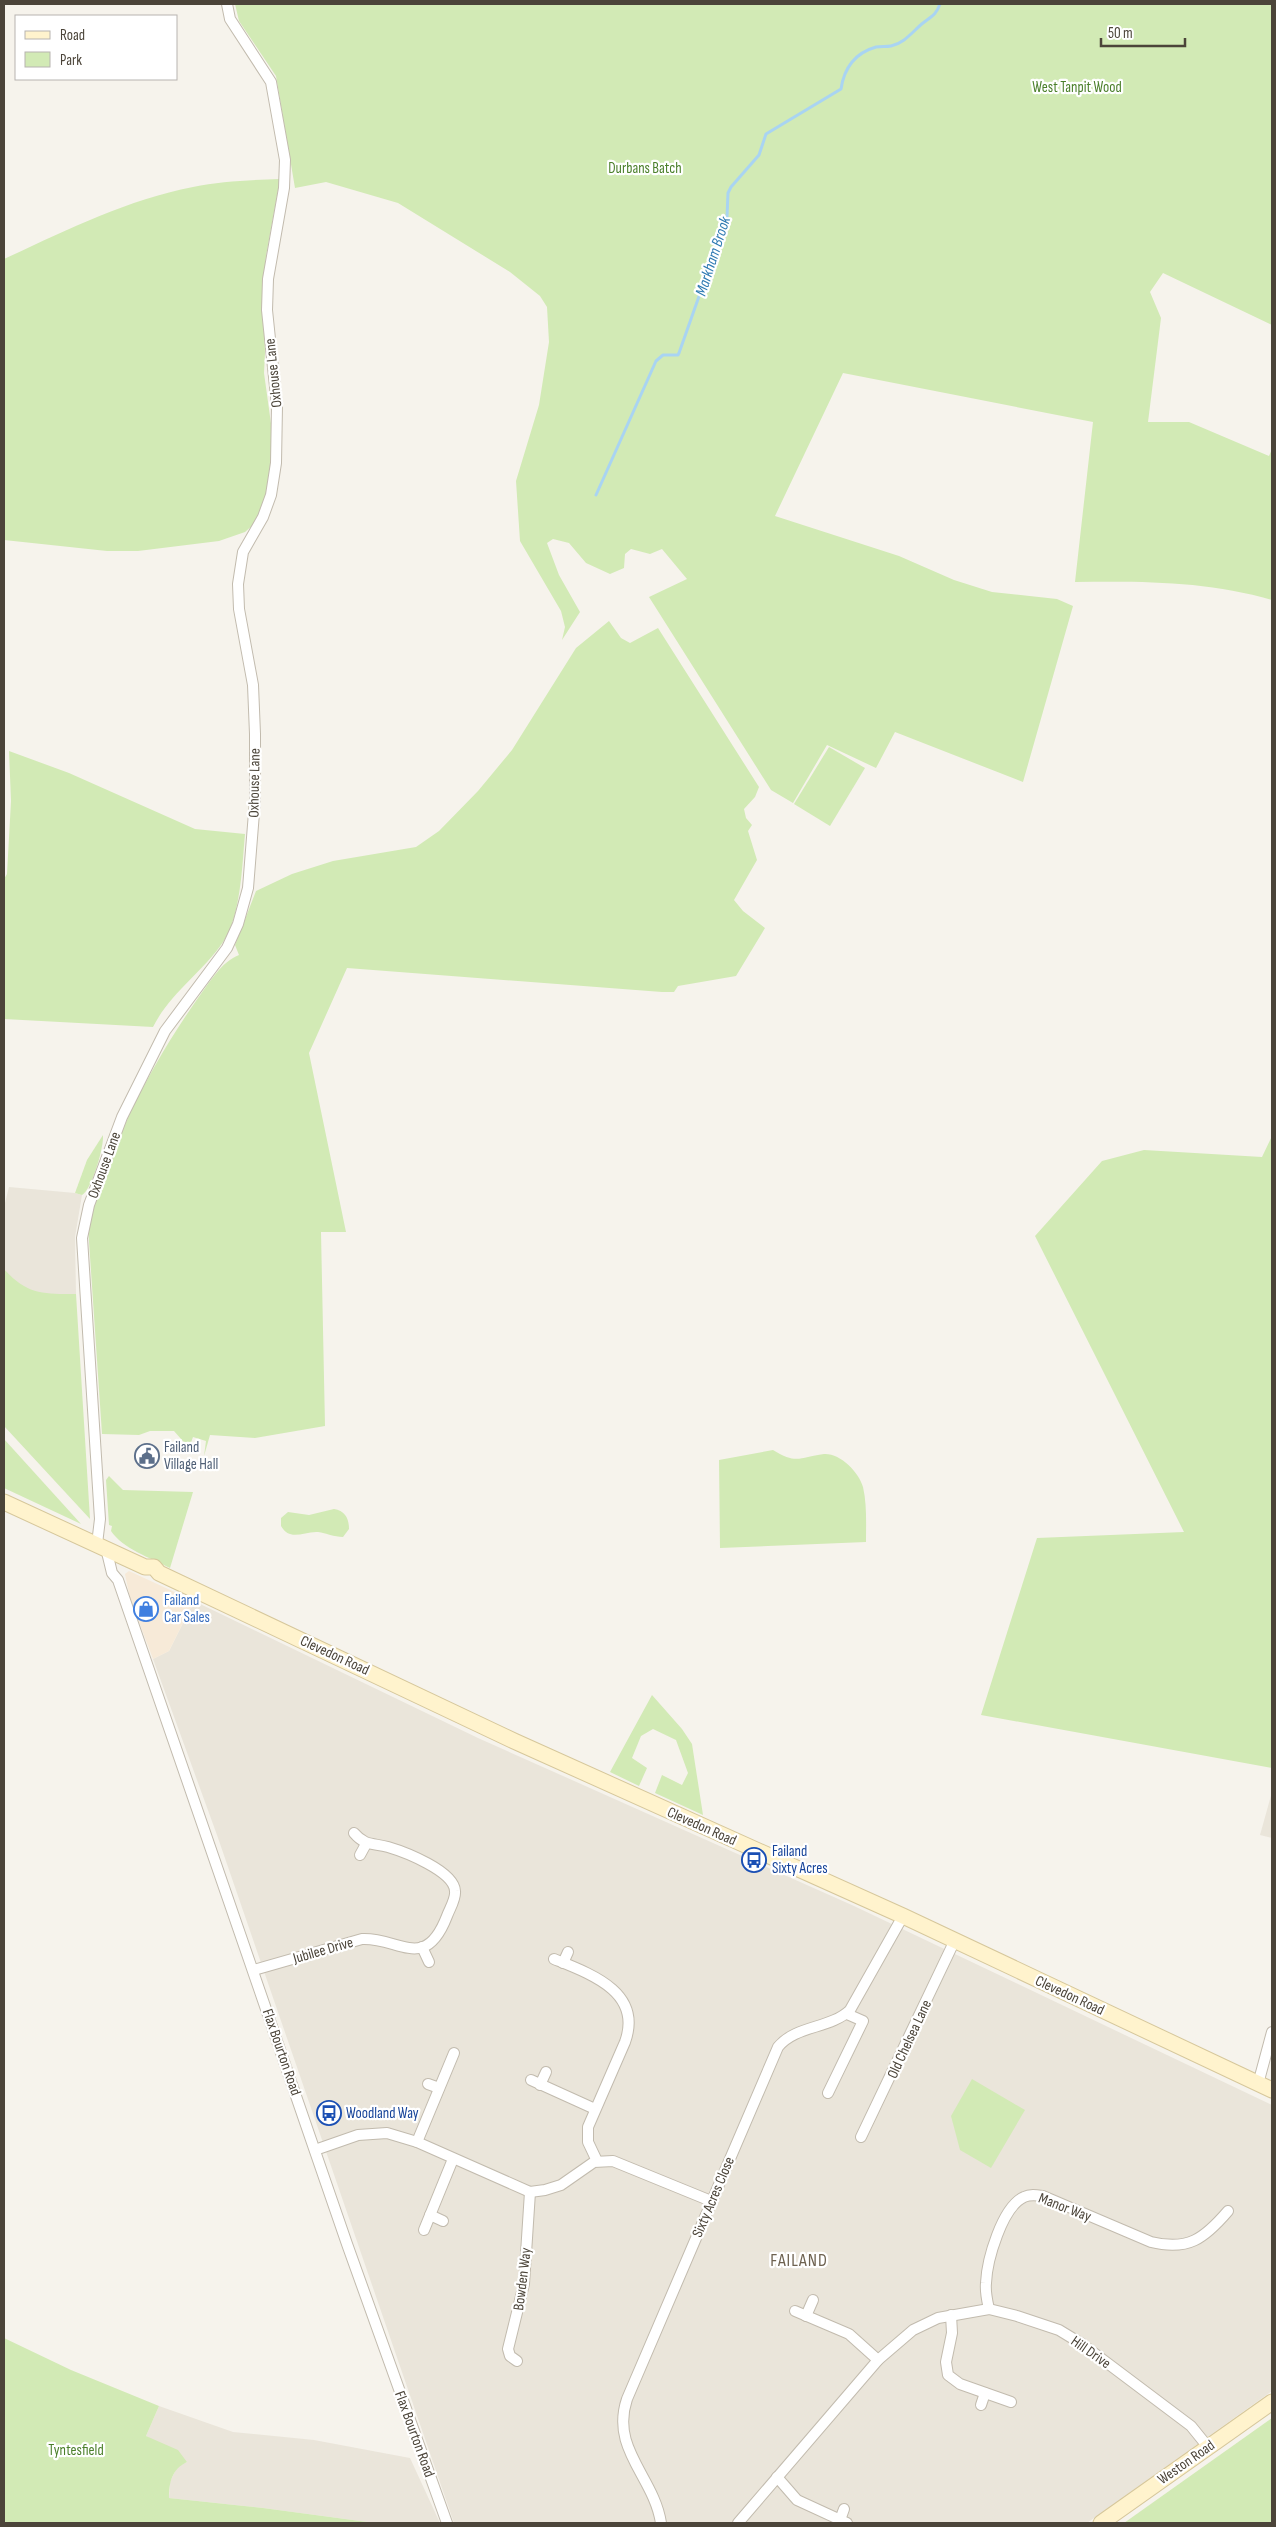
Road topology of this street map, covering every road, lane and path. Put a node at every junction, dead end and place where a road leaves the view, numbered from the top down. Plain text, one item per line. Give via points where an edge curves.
1 (227, 4) edge
2 (4, 1502) edge
3 (107, 1549) junction
4 (354, 1833) dead end
5 (366, 1844) junction
6 (360, 1854) dead end
7 (903, 1916) junction
8 (954, 1940) junction
9 (422, 1947) junction
10 (568, 1952) dead end
11 (429, 1962) dead end
12 (254, 1970) junction
13 (847, 2014) junction
14 (1272, 2032) edge
15 (454, 2053) dead end
16 (546, 2072) dead end
17 (530, 2080) dead end
18 (428, 2084) dead end
19 (1258, 2084) junction
20 (540, 2085) junction
21 (439, 2088) junction
22 (1272, 2090) edge
23 (828, 2093) dead end
24 (595, 2109) junction
25 (861, 2138) dead end
26 (417, 2142) junction
27 (315, 2150) junction
28 (453, 2159) junction
29 (598, 2161) junction
30 (530, 2192) junction
31 (711, 2201) junction
32 (1228, 2212) dead end
33 (430, 2215) junction
34 (443, 2221) dead end
35 (424, 2230) dead end
36 (813, 2300) dead end
37 (989, 2309) junction
38 (795, 2311) dead end
39 (951, 2315) junction
40 (806, 2316) junction
41 (878, 2360) junction
42 (517, 2361) dead end
43 (985, 2393) junction
44 (1011, 2402) dead end
45 (1272, 2402) edge
46 (981, 2405) dead end
47 (1208, 2446) junction
48 (777, 2477) junction
49 (844, 2509) dead end
50 (843, 2522) edge
51 (447, 2523) edge
52 (661, 2523) edge
53 (738, 2523) edge
54 (1100, 2523) edge

1 - 3 street, Oxhouse Lane via 230,19 271,82 285,160 284,188 268,279 267,310 277,414 276,463 271,495 244,552 238,584 239,609 253,685 255,800 248,888 238,924 227,948 165,1031 149,1060 111,1141 85,1219 82,1238 100,1518
2 - 3 main road, Clevedon Road
3 - 7 main road, Clevedon Road via 145,1566 146,1572 154,1576 159,1573 514,1740
3 - 12 street, Flax Bourton Road via 112,1572 118,1580
4 - 5 street
5 - 6 street
5 - 9 street via 393,1849 438,1869 452,1880 455,1894 446,1920 434,1939
7 - 8 main road, Clevedon Road
7 - 13 street
8 - 19 main road, Clevedon Road
8 - 25 street, Old Chelsea Lane
9 - 11 street
9 - 12 street, Jubilee Drive via 408,1948 362,1939
10 - 24 street via 559,1961 607,1985 620,1997 629,2015 625,2042
12 - 27 street, Flax Bourton Road
13 - 23 street via 863,2021
13 - 31 street, Sixty Acres Close via 792,2035 778,2047
14 - 19 street
15 - 21 street
16 - 20 street
17 - 20 street
18 - 21 street
19 - 22 main road, Clevedon Road
20 - 24 street
21 - 26 street
24 - 29 street via 587,2136
26 - 27 street via 374,2132
26 - 28 street
27 - 51 street, Flax Bourton Road
28 - 30 street
28 - 33 street
29 - 30 street via 561,2185
29 - 31 street via 619,2163
30 - 42 street, Bowden Way via 524,2284 508,2349 510,2356
31 - 52 street, Sixty Acres Close via 624,2406 625,2444 650,2488
32 - 37 street, Manor Way via 1222,2226 1192,2242 1169,2246 1151,2242 1043,2196 1024,2196 1010,2209 999,2230 987,2272
33 - 34 street
33 - 35 street
36 - 40 street
37 - 39 street, Hill Drive
37 - 47 street, Hill Drive via 1038,2322 1082,2344 1191,2426
38 - 40 street
39 - 41 street, Hill Drive via 912,2330
39 - 43 street via 952,2333 946,2362 948,2375 955,2382
40 - 41 street via 849,2334
41 - 48 street, Hill Drive
43 - 44 street
43 - 46 street
45 - 47 main road, Weston Road
47 - 54 main road, Weston Road
48 - 50 street via 797,2500
48 - 53 street, Hill Drive
49 - 50 street

